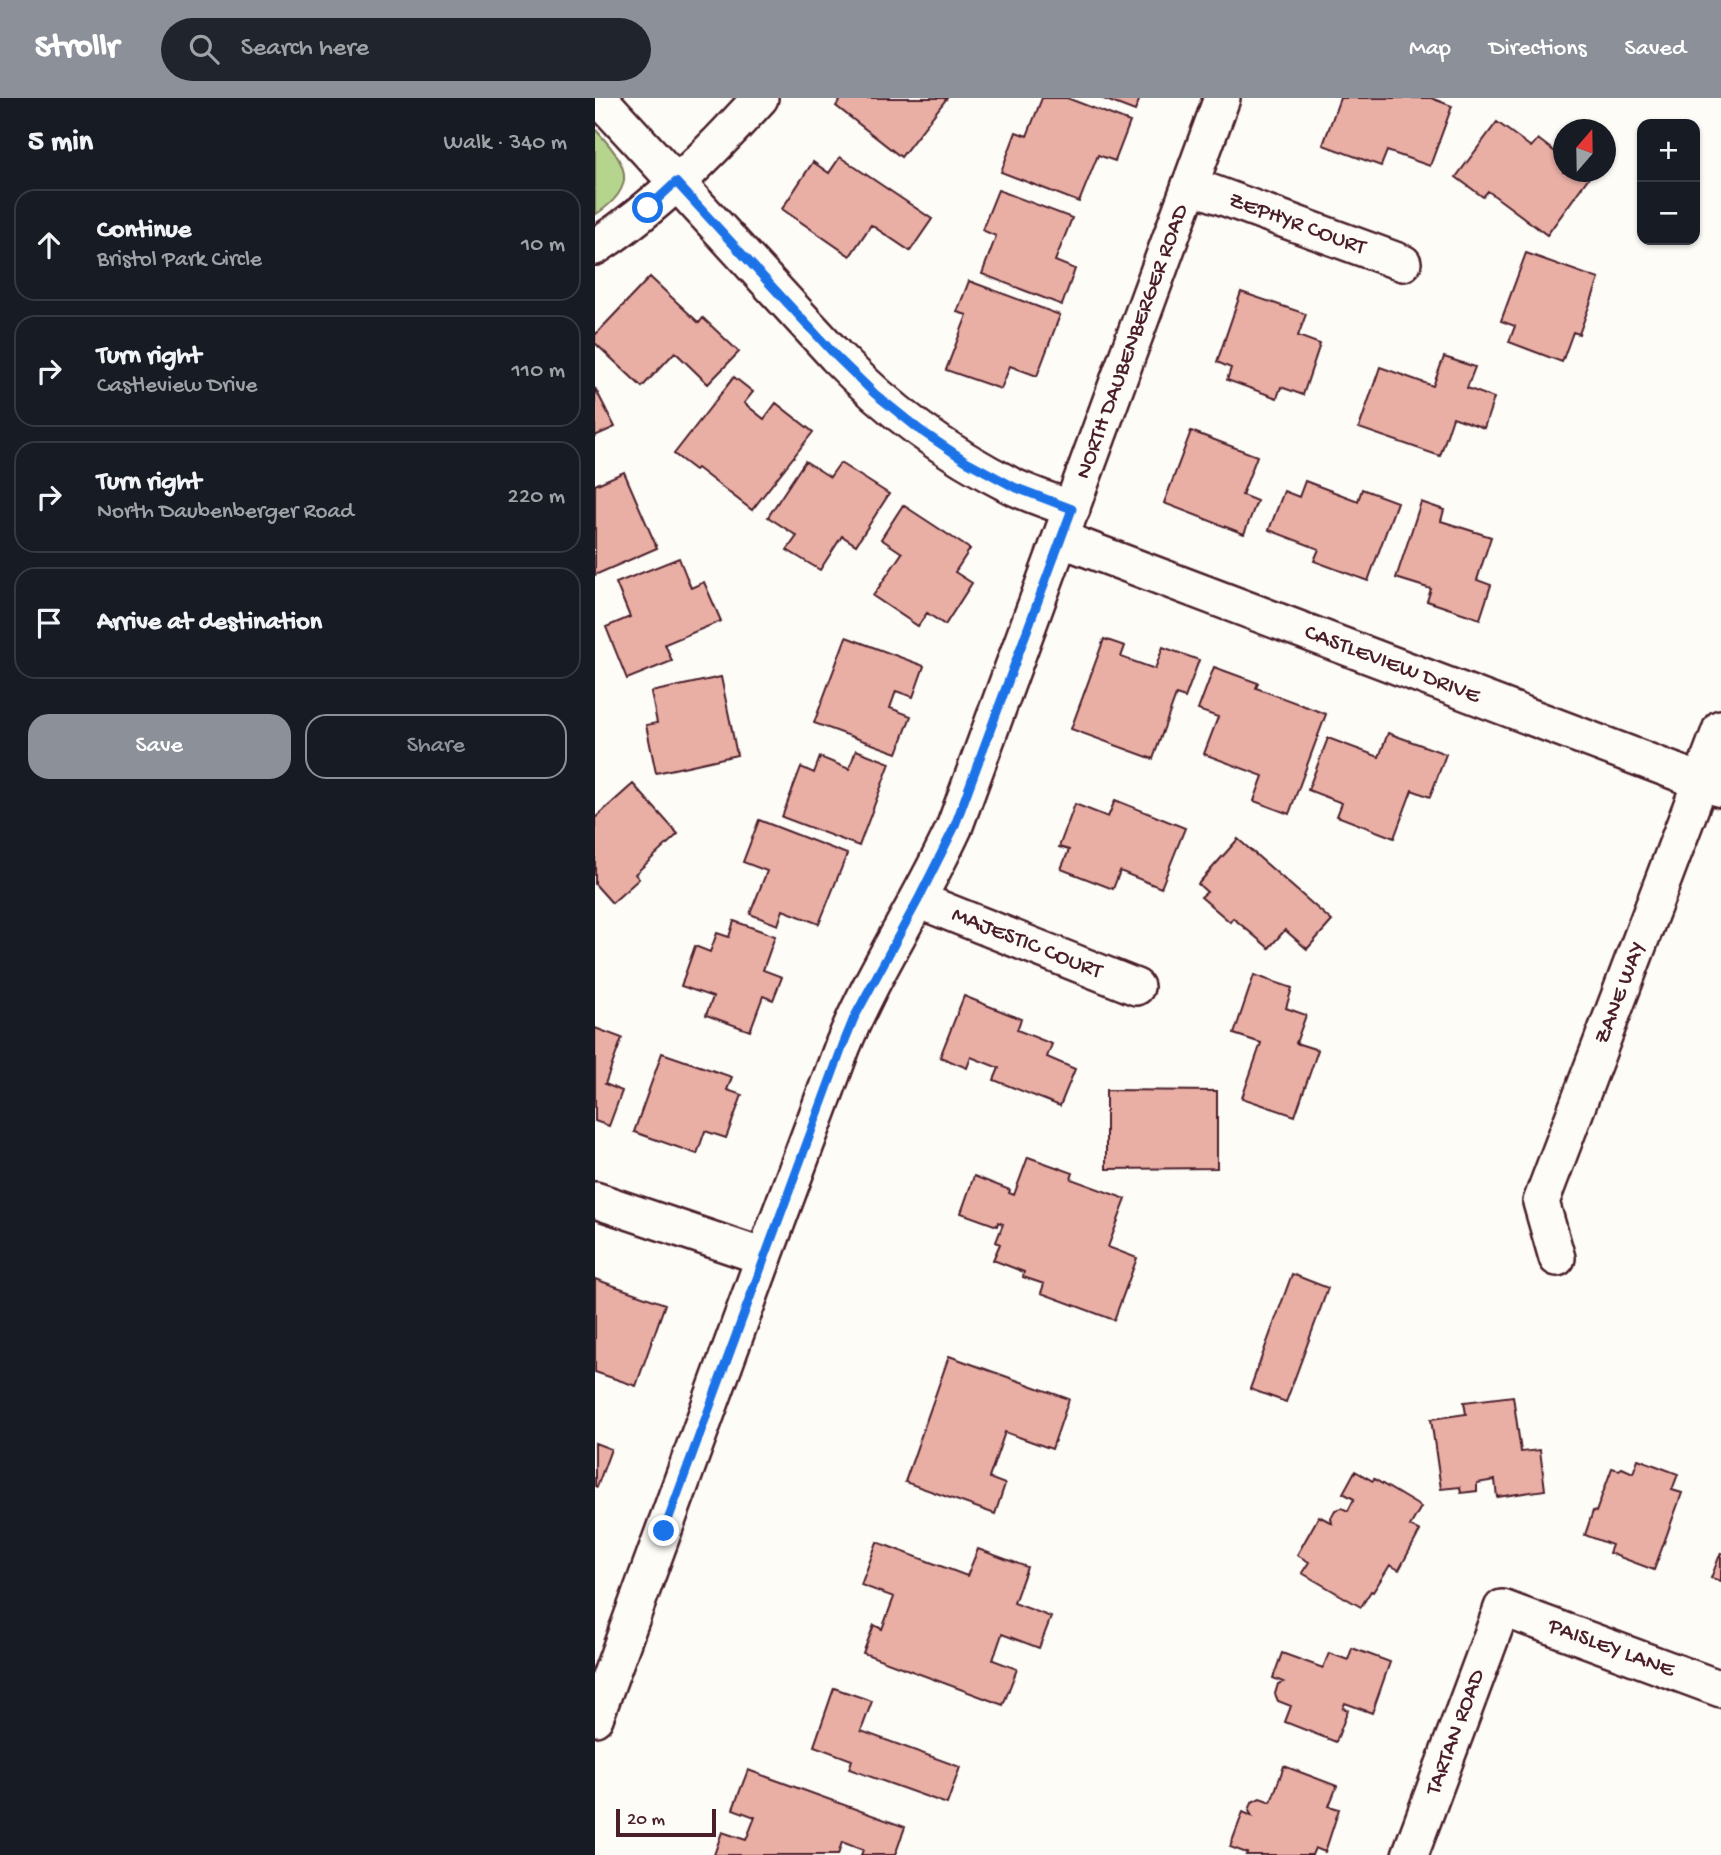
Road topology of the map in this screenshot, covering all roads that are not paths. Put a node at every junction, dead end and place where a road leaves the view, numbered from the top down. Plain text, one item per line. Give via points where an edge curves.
1 (599, 98) edge
2 (760, 98) edge
3 (1223, 98) edge
4 (676, 182) junction
5 (1190, 185) junction
6 (595, 247) edge
7 (1403, 263) dead end
8 (1066, 524) junction
9 (1721, 728) edge
10 (1711, 785) edge
11 (918, 900) junction
12 (1136, 986) dead end
13 (595, 1200) edge
14 (764, 1257) junction
15 (1557, 1258) dead end
16 (1502, 1608) joint
17 (1721, 1689) edge
18 (595, 1718) edge
19 (1410, 1855) edge

1 - 4 street, CASTLEVIEW DRIVE
2 - 4 street
3 - 5 street, NORTH DAUBENBERGER ROAD
4 - 6 street
4 - 8 street, CASTLEVIEW DRIVE via 882,401
5 - 7 street, ZEPHYR COURT
5 - 8 street, NORTH DAUBENBERGER ROAD
8 - 10 street, CASTLEVIEW DRIVE
8 - 11 street, NORTH DAUBENBERGER ROAD via 954,828
9 - 10 street, ZANE WAY
10 - 15 street, ZANE WAY via 1541,1202
11 - 12 street, MAJESTIC COURT
11 - 14 street, NORTH DAUBENBERGER ROAD via 854,1018
13 - 14 street
14 - 18 street, NORTH DAUBENBERGER ROAD
16 - 17 street, PAISLEY LANE
16 - 19 street, TARTAN ROAD

